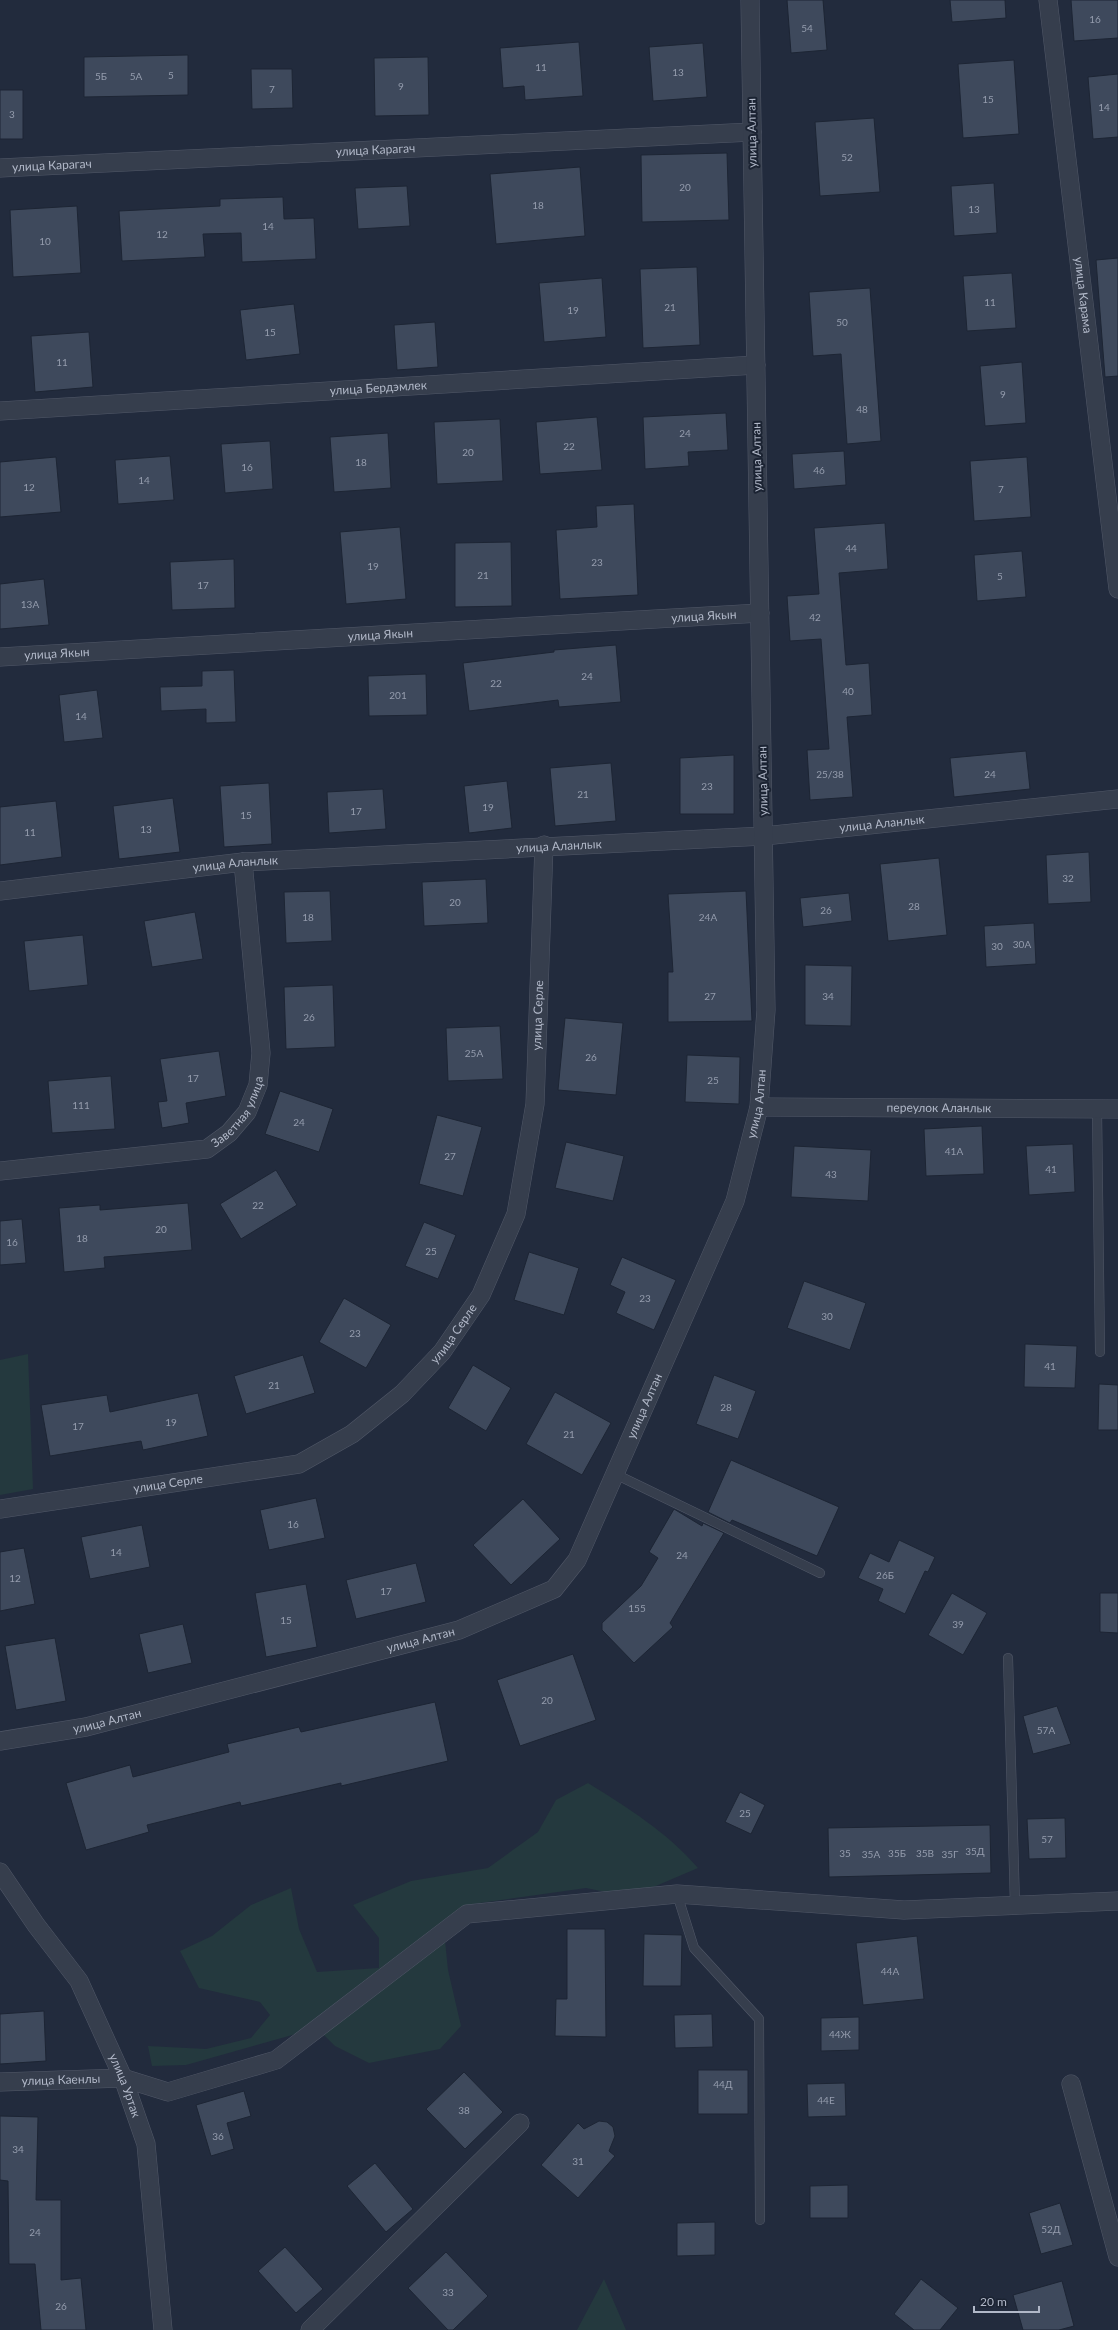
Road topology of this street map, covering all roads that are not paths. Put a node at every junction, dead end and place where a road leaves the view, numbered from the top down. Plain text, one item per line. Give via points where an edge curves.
1 (750, 0) edge
2 (1048, 0) edge
3 (752, 132) junction
4 (0, 168) edge
5 (756, 365) junction
6 (0, 411) edge
7 (1118, 589) edge
8 (760, 613) junction
9 (0, 657) edge
10 (1118, 799) edge
11 (764, 836) junction
12 (544, 845) junction
13 (243, 862) junction
14 (0, 890) edge
15 (759, 1107) junction
16 (1097, 1109) junction
17 (1118, 1109) edge
18 (0, 1171) edge
19 (1100, 1352) dead end
20 (615, 1474) junction
21 (0, 1509) edge
22 (820, 1573) dead end
23 (1008, 1658) dead end
24 (0, 1741) edge
25 (0, 1872) edge
26 (677, 1894) junction
27 (1118, 1901) edge
28 (1015, 1905) junction
29 (123, 2078) junction
30 (0, 2082) edge
31 (1071, 2084) dead end
32 (520, 2123) dead end
33 (760, 2220) dead end
34 (1118, 2257) edge
35 (163, 2330) edge
36 (310, 2330) edge

1 - 3 street, улица Алтан
2 - 7 street, улица Карама
3 - 4 street, улица Карагач
3 - 5 street, улица Алтан
5 - 6 street, улица Бердэмлек
5 - 8 street, улица Алтан
8 - 9 street, улица Якын
8 - 11 street, улица Алтан
10 - 11 street, улица Аланлык
11 - 12 street, улица Аланлык
11 - 15 street, улица Алтан via 766,1010
12 - 13 street, улица Аланлык
12 - 21 street, улица Серле via 535,1104 516,1214 481,1295 442,1352 402,1394 352,1434 299,1464
13 - 14 street, улица Аланлык
13 - 18 street, Заветная улица via 261,1053 258,1085 247,1112 230,1133 207,1149
15 - 16 street, переулок Аланлык
15 - 20 street, улица Алтан via 735,1201
16 - 17 street, переулок Аланлык
16 - 19 lane
20 - 22 lane
20 - 24 street, улица Алтан via 578,1560 554,1590 460,1630 86,1727
23 - 28 lane
25 - 29 street, улица Уртак via 79,1981
26 - 28 street, улица Каенлы via 904,1910
26 - 29 street, улица Каенлы via 467,1914 276,2060 168,2092
26 - 33 lane via 694,1948 758,2019
27 - 28 street, улица Каенлы
29 - 30 street, улица Каенлы
29 - 35 street, улица Уртак via 146,2144
31 - 34 street
32 - 36 street

